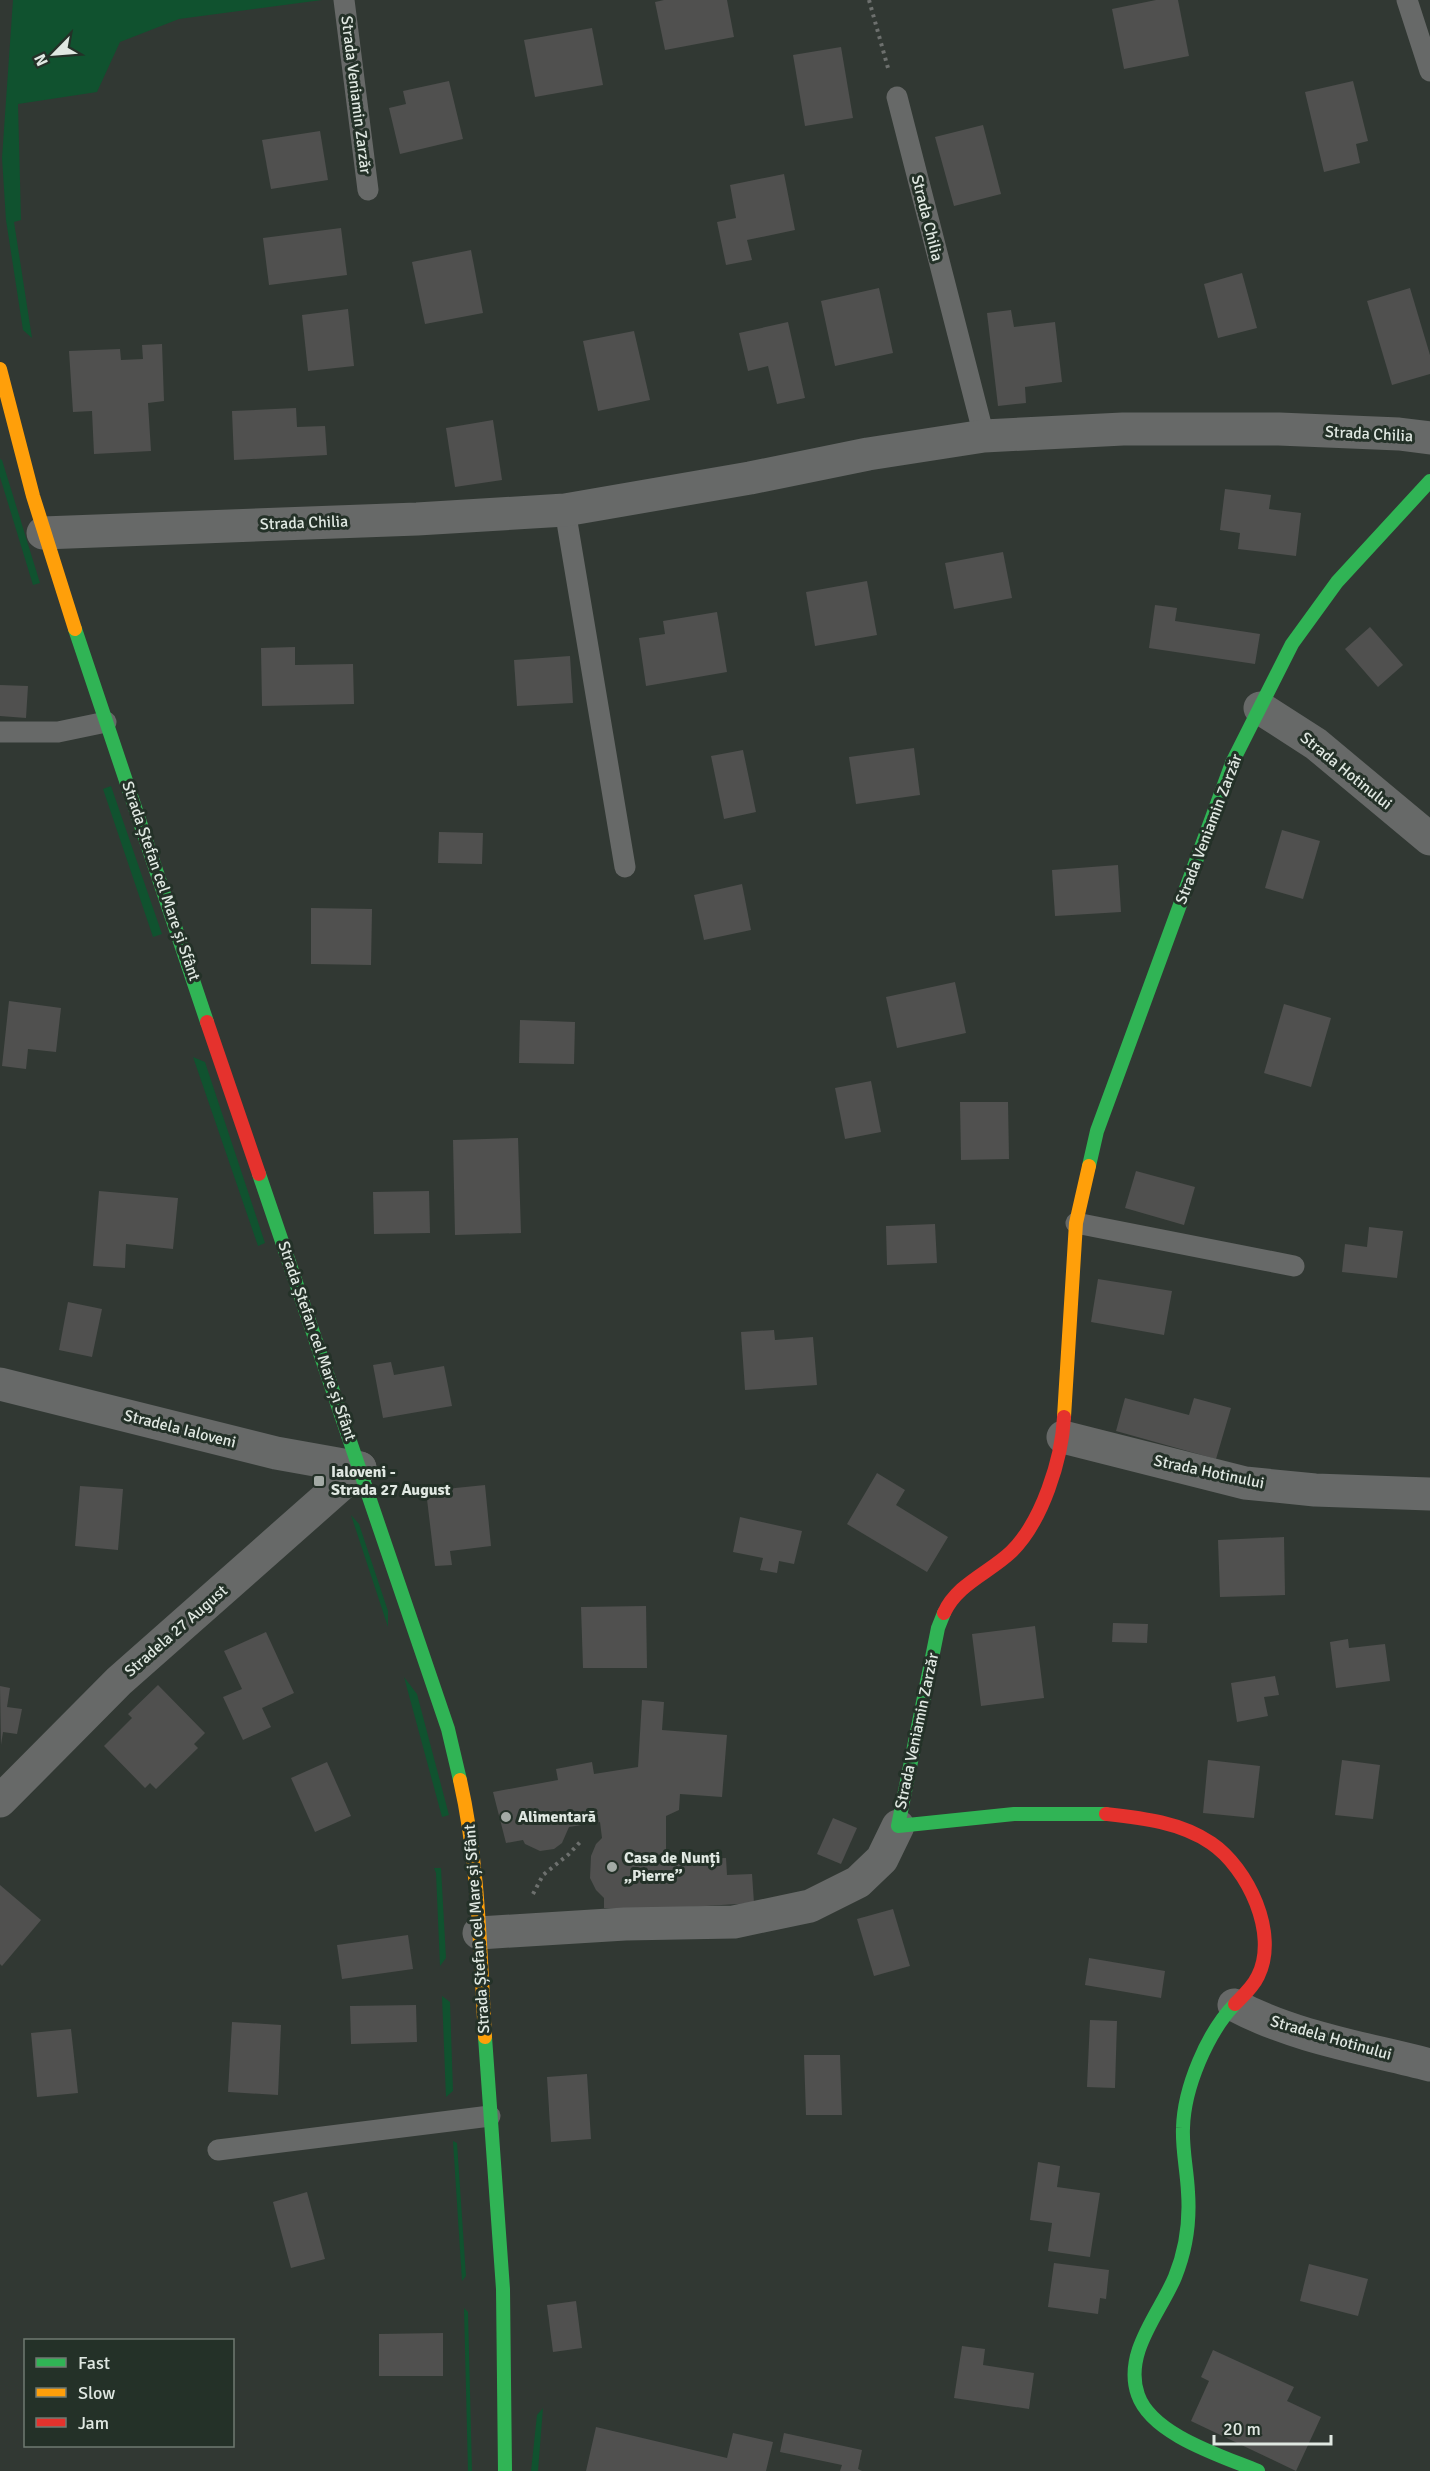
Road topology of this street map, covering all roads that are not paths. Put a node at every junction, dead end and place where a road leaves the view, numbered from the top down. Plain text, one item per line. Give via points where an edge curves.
1 (344, 0) edge
2 (1407, 0) edge
3 (1430, 71) edge
4 (897, 97) road end
5 (368, 190) dead end
6 (0, 369) edge
7 (984, 436) junction
8 (1430, 438) edge
9 (1430, 481) edge
10 (565, 510) junction
11 (43, 533) junction
12 (1260, 708) junction
13 (106, 722) junction
14 (0, 732) edge
15 (1430, 839) edge
16 (625, 867) dead end
17 (1076, 1223) junction
18 (1294, 1266) dead end
19 (0, 1384) edge
20 (1063, 1437) junction
21 (360, 1468) junction
22 (1430, 1494) edge
23 (0, 1801) edge
24 (898, 1826) junction
25 (478, 1934) junction
26 (1234, 2005) junction
27 (1430, 2065) edge
28 (490, 2116) junction
29 (218, 2150) dead end
30 (505, 2471) edge
31 (1258, 2471) edge

1 - 5 lane, Strada Veniamin Zarzăr
2 - 3 lane
4 - 7 lane, Strada Chilia
6 - 11 street, Strada Ștefan cel Mare și Sfânt
7 - 8 street, Strada Chilia via 1123,429 1279,429
7 - 10 street, Strada Chilia
9 - 12 street, Strada Veniamin Zarzăr via 1337,582 1293,644
10 - 11 street, Strada Chilia
10 - 16 lane
11 - 13 street, Strada Ștefan cel Mare și Sfânt
12 - 15 street, Strada Hotinului via 1316,744
12 - 17 street, Strada Veniamin Zarzăr via 1232,763 1097,1131
13 - 14 lane via 58,732
13 - 21 street, Strada Ștefan cel Mare și Sfânt
17 - 18 lane
17 - 20 street, Strada Veniamin Zarzăr
19 - 21 street, Stradela Ialoveni via 276,1453
20 - 22 street, Strada Hotinului via 1245,1483
20 - 24 street, Strada Veniamin Zarzăr via 1048,1490 1026,1534 1011,1552 963,1587 947,1607 938,1628
21 - 23 street, Stradela 27 August via 119,1681
21 - 25 street, Strada Ștefan cel Mare și Sfânt via 448,1729 467,1811
24 - 25 street via 882,1859 858,1882 810,1906 734,1922 626,1924
24 - 26 street, Strada Veniamin Zarzăr via 995,1815 1088,1813 1141,1817 1178,1826 1210,1842 1238,1872 1258,1904 1266,1928 1258,1982
25 - 28 street, Strada Ștefan cel Mare și Sfânt
26 - 27 street, Stradela Hotinului via 1293,2030
26 - 31 street, Strada Veniamin Zarzăr via 1218,2024 1186,2104 1181,2130 1188,2191 1183,2254 1168,2296 1140,2348 1135,2385 1138,2399 1149,2415 1166,2428
28 - 29 lane
28 - 30 street, Strada Ștefan cel Mare și Sfânt via 503,2289

